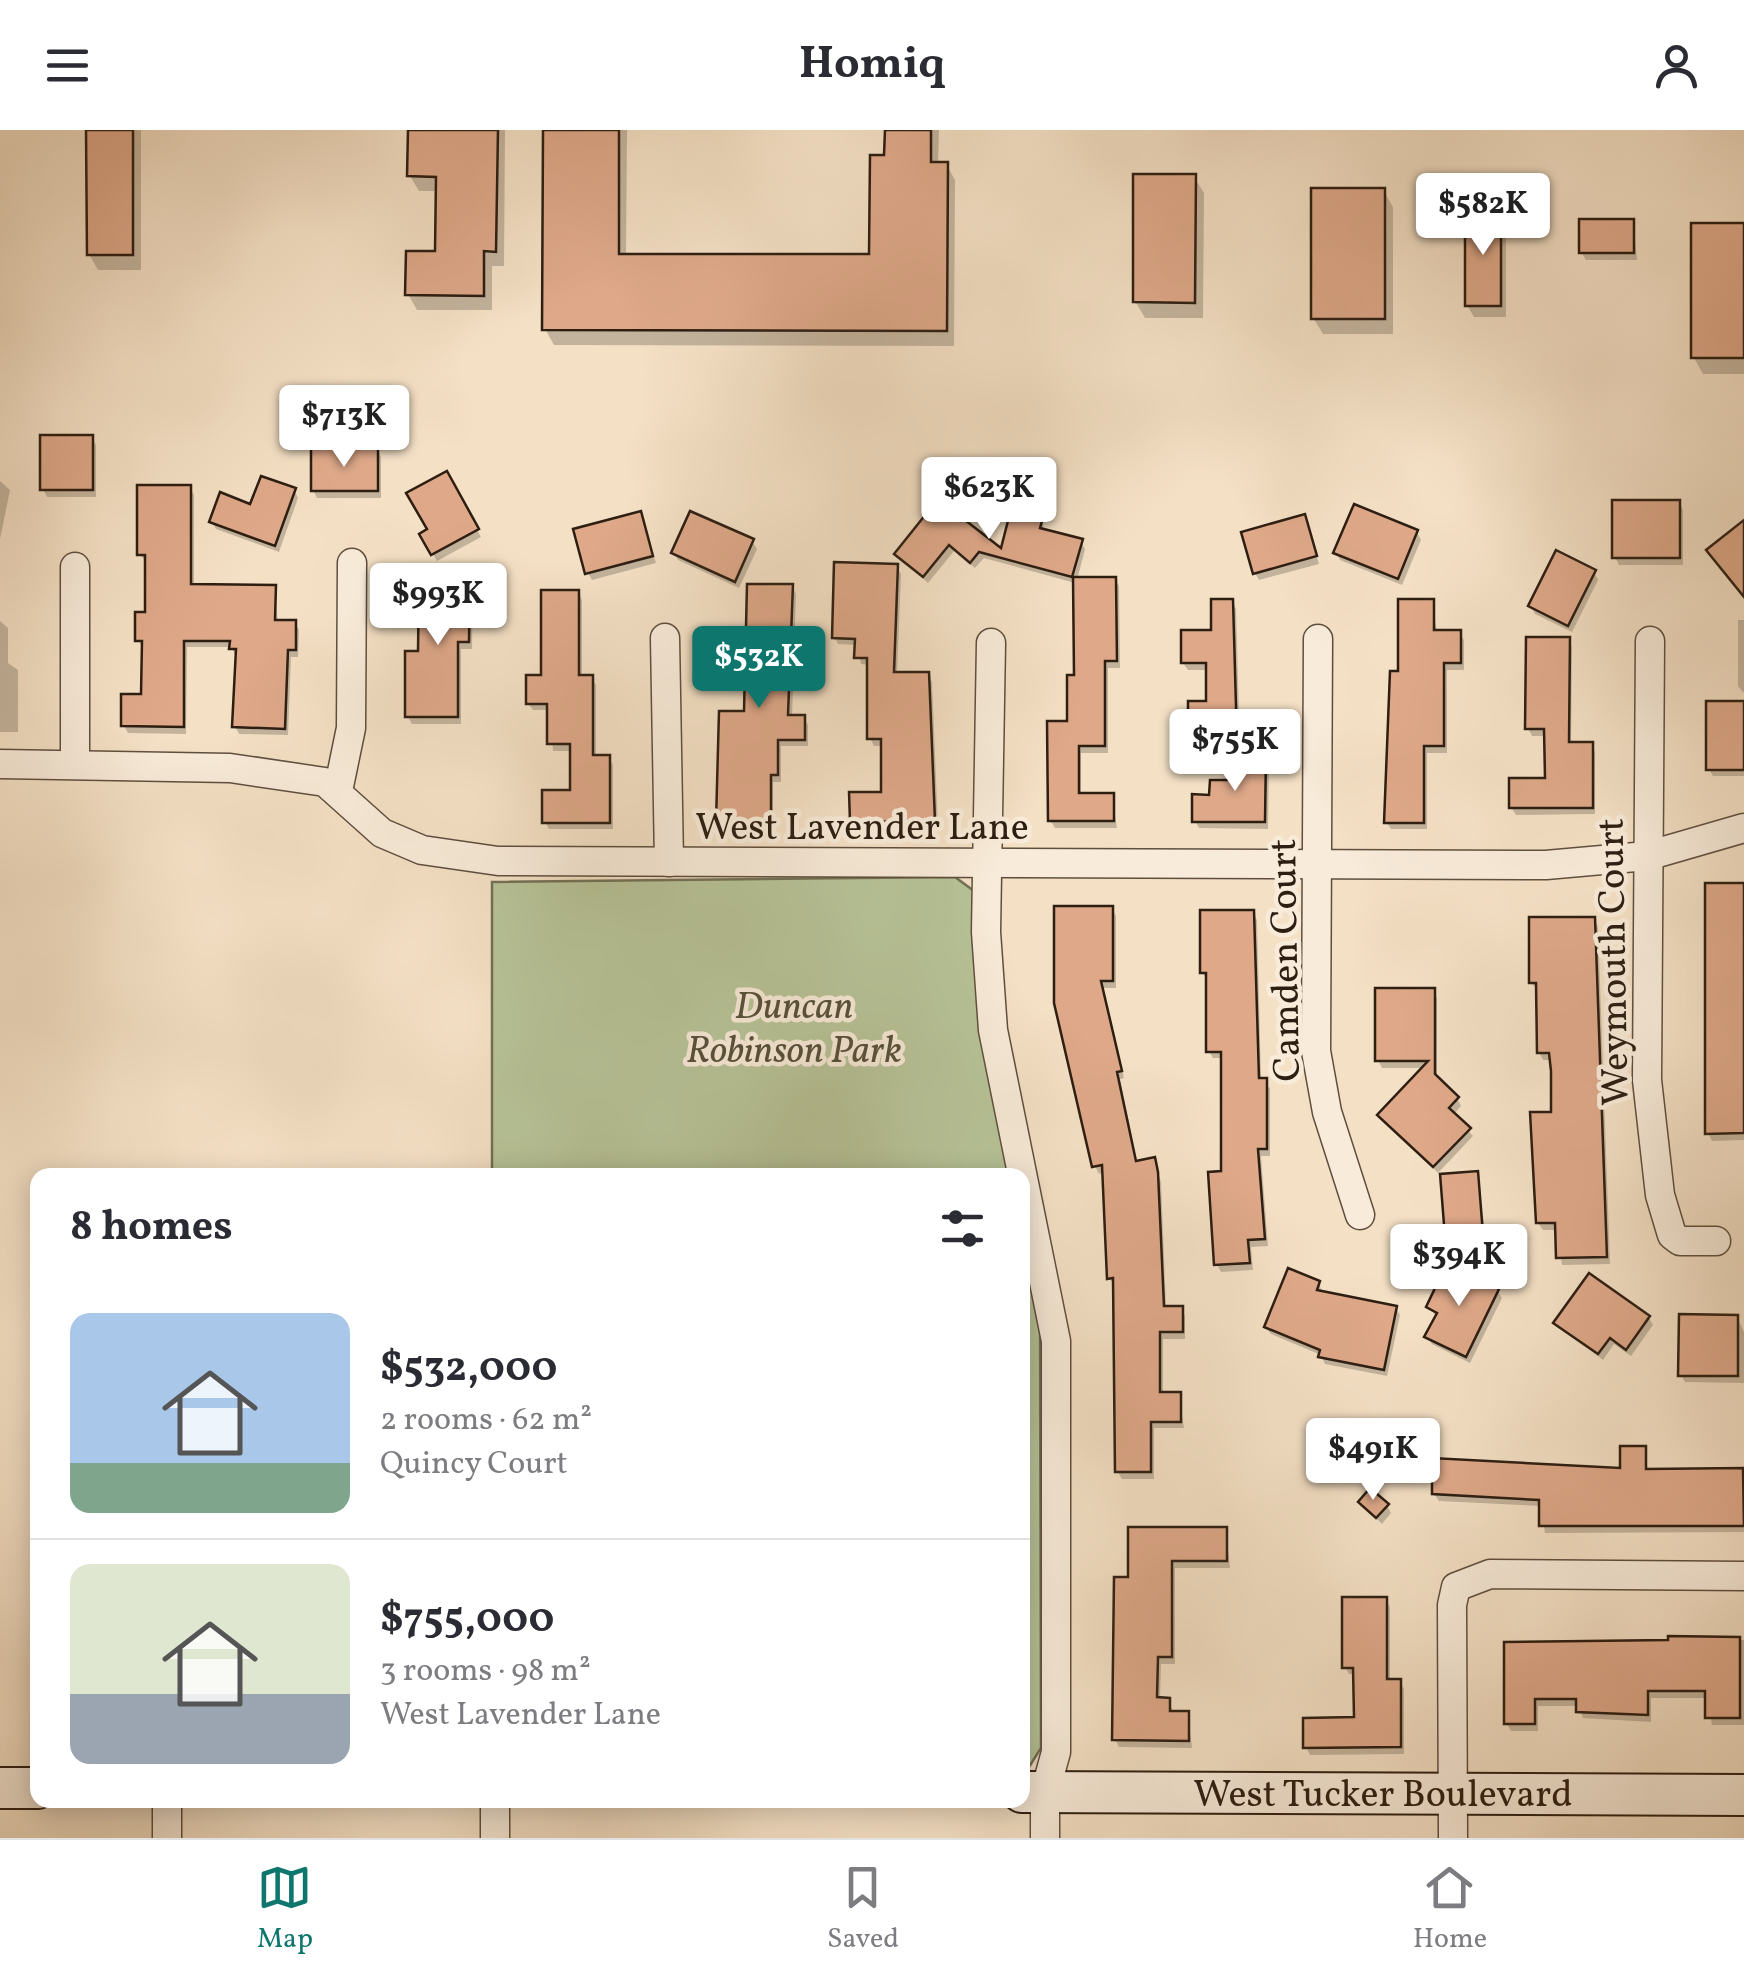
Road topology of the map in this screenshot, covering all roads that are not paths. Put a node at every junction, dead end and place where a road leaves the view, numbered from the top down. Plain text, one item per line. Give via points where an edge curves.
1 (352, 563) dead end
2 (76, 567) dead end
3 (665, 638) dead end
4 (1318, 638) dead end
5 (1650, 640) dead end
6 (992, 643) dead end
7 (0, 764) edge
8 (76, 764) junction
9 (338, 791) junction
10 (1744, 828) edge
11 (1647, 856) junction
12 (668, 862) junction
13 (1318, 862) junction
14 (988, 864) junction
15 (1022, 1168) edge
16 (1030, 1210) edge
17 (1360, 1215) dead end
18 (1716, 1242) dead end
19 (1744, 1576) edge
20 (0, 1788) edge
21 (30, 1788) edge
22 (1034, 1792) edge
23 (1452, 1793) junction
24 (1744, 1795) edge
25 (167, 1808) edge
26 (495, 1808) edge
27 (167, 1838) edge
28 (495, 1838) edge
29 (1045, 1838) edge
30 (1452, 1838) edge

1 - 9 street via 351,728
2 - 8 street
3 - 12 street
4 - 13 street, Camden Court
5 - 11 street, Weymouth Court
6 - 14 street
7 - 8 street, West Lavender Lane
8 - 9 street, West Lavender Lane via 230,768 325,782
9 - 12 street, West Lavender Lane via 382,833 461,860
10 - 11 street, West Lavender Lane
11 - 13 street, West Lavender Lane via 1546,865
11 - 18 street, Weymouth Court via 1647,1080 1660,1195 1672,1235
12 - 14 street, West Lavender Lane
13 - 14 street, West Lavender Lane
13 - 17 street, Camden Court via 1316,1051 1327,1112
14 - 15 street via 994,1030
16 - 22 street via 1056,1340 1056,1752
19 - 23 street via 1490,1574 1456,1586
20 - 21 street
22 - 23 street, West Tucker Boulevard
22 - 29 street
23 - 24 street, West Tucker Boulevard
23 - 30 street
25 - 27 street
26 - 28 street

